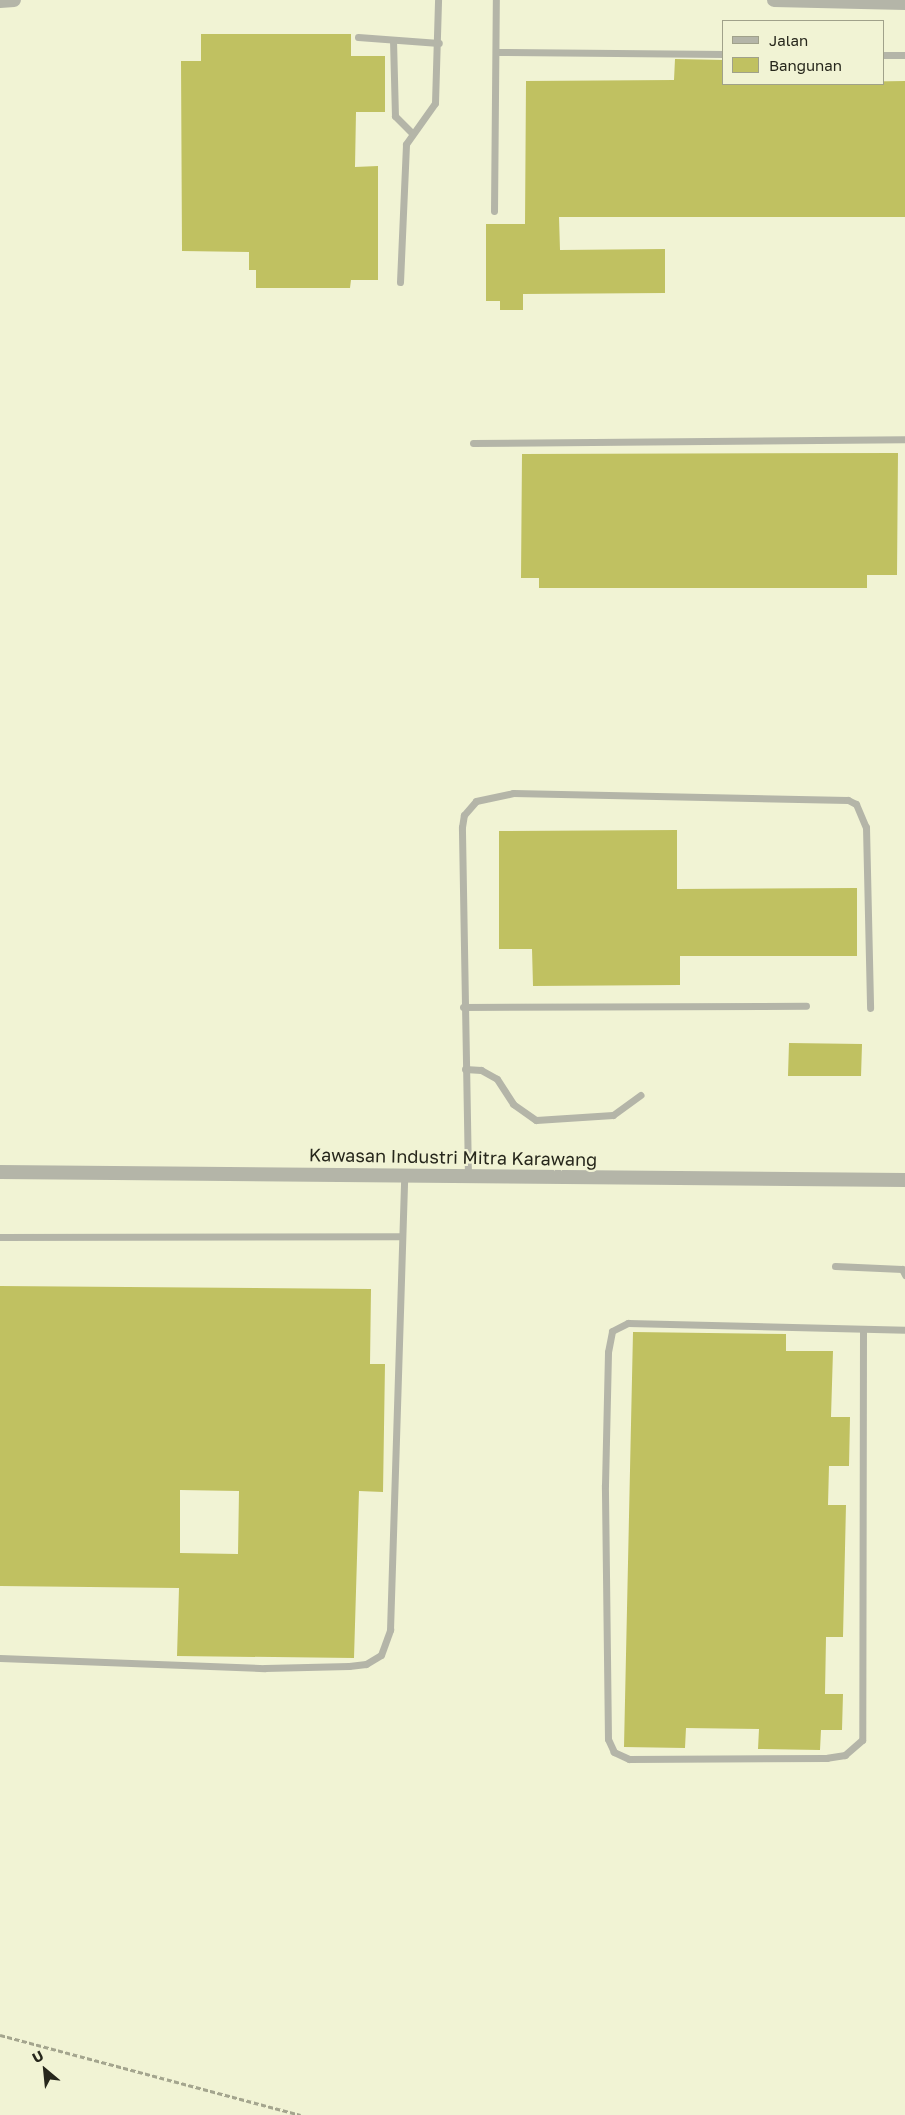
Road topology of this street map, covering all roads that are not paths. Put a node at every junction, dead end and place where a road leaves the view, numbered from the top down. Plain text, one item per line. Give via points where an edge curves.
1 (14, 0) edge
2 (438, 0) edge
3 (496, 0) edge
4 (774, 0) edge
5 (0, 1) edge
6 (905, 3) edge
7 (358, 37) dead end
8 (393, 40) junction
9 (439, 43) junction
10 (497, 52) junction
11 (722, 54) edge
12 (885, 55) edge
13 (905, 55) edge
14 (412, 133) junction
15 (494, 211) dead end
16 (400, 282) dead end
17 (905, 439) edge
18 (473, 443) dead end
19 (806, 1006) dead end
20 (463, 1007) junction
21 (870, 1008) dead end
22 (465, 1069) junction
23 (640, 1096) dead end
24 (0, 1172) edge
25 (404, 1175) junction
26 (468, 1176) junction
27 (905, 1180) edge
28 (402, 1236) junction
29 (0, 1238) edge
30 (835, 1266) dead end
31 (905, 1275) edge
32 (905, 1330) edge
33 (863, 1332) junction
34 (0, 1658) edge

1 - 5 street
2 - 9 lane
3 - 10 lane
4 - 6 street
7 - 8 lane
8 - 9 lane
8 - 14 lane via 395,116
9 - 14 lane via 435,103 426,122
10 - 11 lane
10 - 15 lane
12 - 13 lane
14 - 16 lane via 406,144
17 - 18 lane
19 - 20 lane
20 - 21 lane via 464,815 476,801 513,793 838,798 856,804 866,827
20 - 22 lane
22 - 23 lane via 481,1070 497,1079 513,1104 536,1120 613,1115
22 - 26 lane
24 - 25 street, Kawasan Industri Mitra Karawang
25 - 26 street, Kawasan Industri Mitra Karawang
25 - 28 lane
26 - 27 street, Kawasan Industri Mitra Karawang
28 - 29 lane
28 - 34 lane via 390,1630 381,1655 366,1664 349,1666 265,1668
30 - 31 lane via 902,1269
32 - 33 lane
33 - 33 lane via 862,1740 845,1755 827,1758 629,1759 614,1752 608,1738 605,1485 608,1352 612,1331 628,1323

